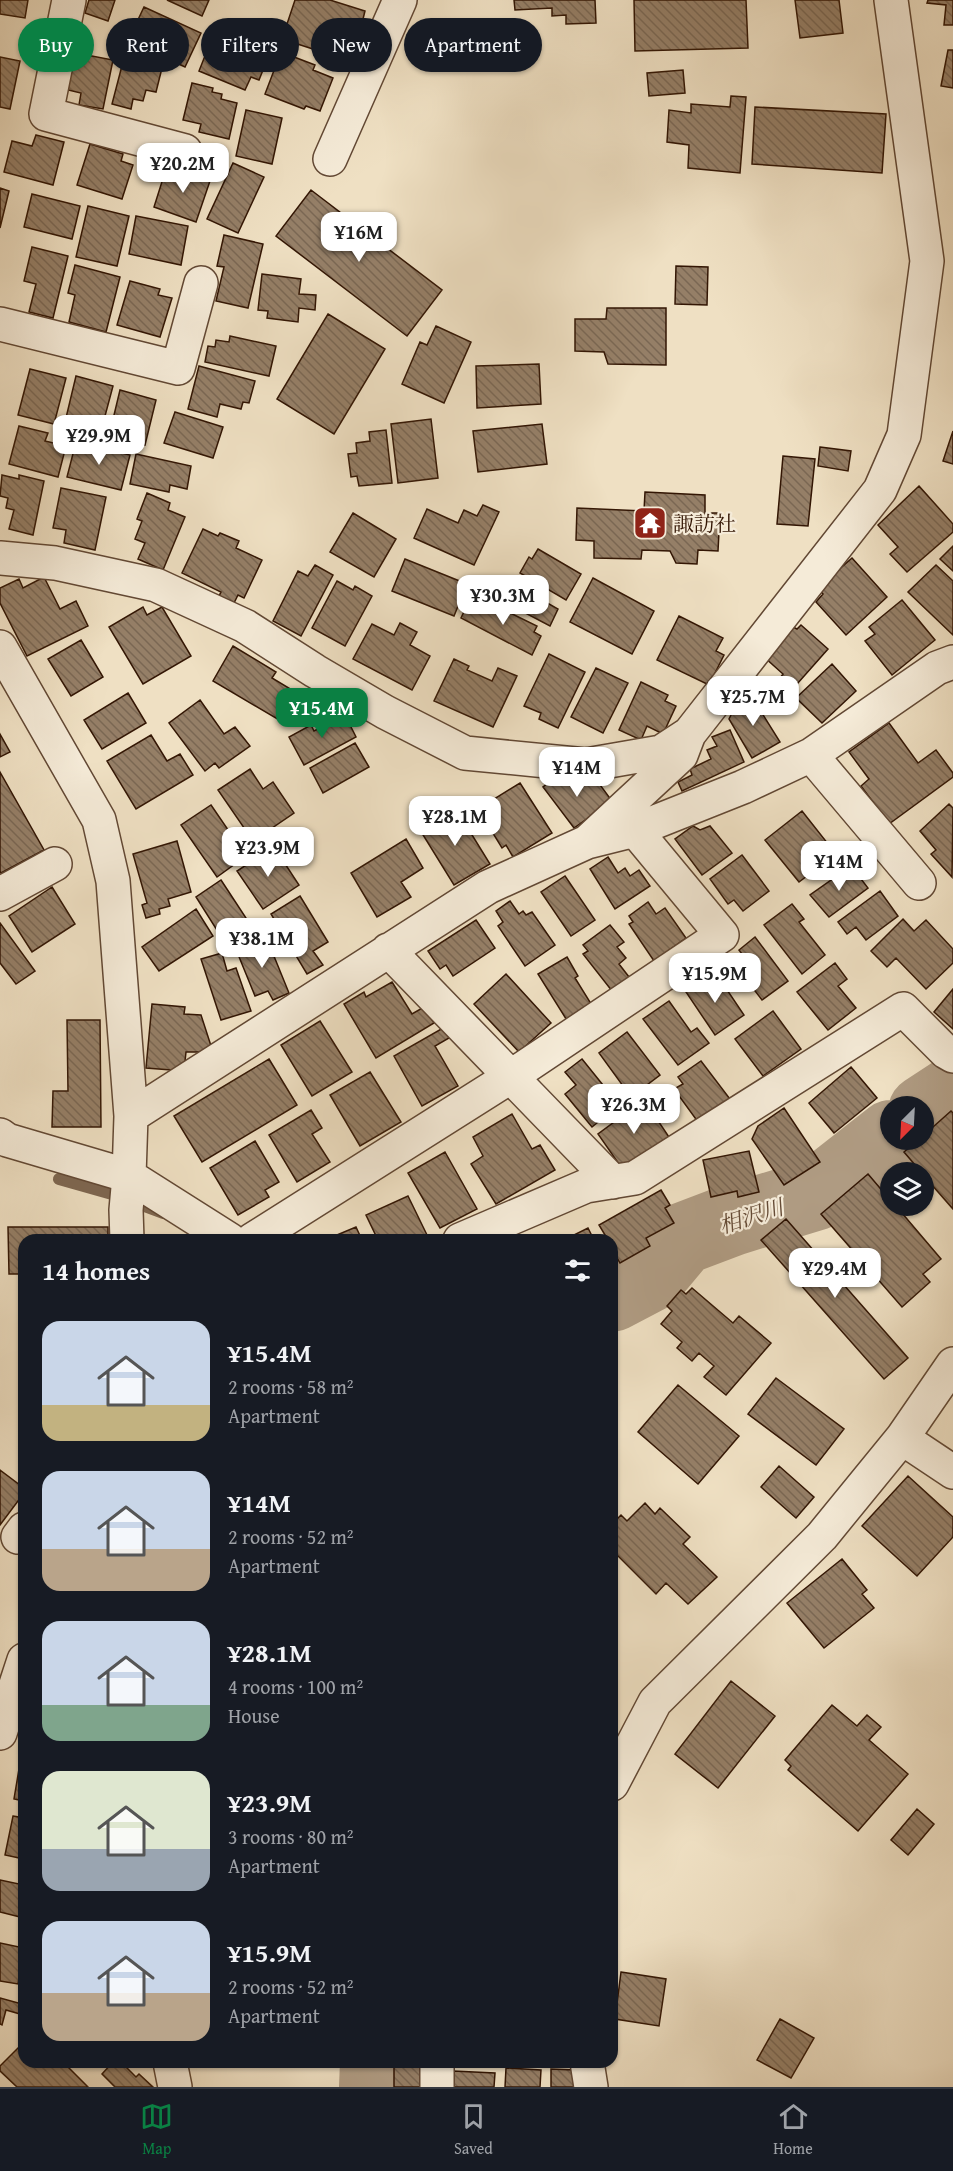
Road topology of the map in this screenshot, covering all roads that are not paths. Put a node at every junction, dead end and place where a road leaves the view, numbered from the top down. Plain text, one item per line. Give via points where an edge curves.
1 (69, 0) edge
2 (400, 0) edge
3 (891, 0) edge
4 (185, 150) dead end
5 (330, 159) dead end
6 (201, 283) dead end
7 (0, 324) edge
8 (0, 558) edge
9 (0, 647) edge
10 (953, 662) edge
11 (689, 734) junction
12 (811, 755) junction
13 (635, 830) junction
14 (587, 842) junction
15 (56, 864) dead end
16 (918, 883) dead end
17 (0, 894) edge
18 (388, 950) junction
19 (953, 1056) edge
20 (510, 1077) junction
21 (131, 1116) junction
22 (0, 1135) edge
23 (613, 1182) junction
24 (127, 1204) edge
25 (213, 1234) edge
26 (261, 1234) edge
27 (474, 1234) edge
28 (953, 1364) edge
29 (902, 1438) junction
30 (953, 1472) edge
31 (18, 1676) edge
32 (1, 1723) edge
33 (618, 1773) edge
34 (171, 2068) edge
35 (437, 2068) edge
36 (588, 2068) edge
37 (175, 2087) edge
38 (437, 2087) edge
39 (591, 2087) edge

1 - 4 street via 46,114
2 - 5 street
3 - 11 street via 927,261 903,435 880,490
6 - 7 street via 178,368
8 - 11 street via 56,563 156,585 245,626 385,712 465,753 586,765 661,752
9 - 21 street via 99,820 113,881
10 - 12 street via 937,668
11 - 14 street via 681,755
12 - 13 street
12 - 16 street
13 - 14 street
13 - 20 street via 722,935
14 - 18 street via 488,887
15 - 17 street
18 - 20 street
18 - 21 street
19 - 23 street via 903,1009 635,1178
20 - 23 street
20 - 26 street
21 - 24 street
22 - 24 street
23 - 27 street via 586,1186
24 - 25 street
28 - 29 street
29 - 30 street
29 - 33 street via 822,1536 655,1702
31 - 32 street
34 - 37 street
35 - 38 street
36 - 39 street

